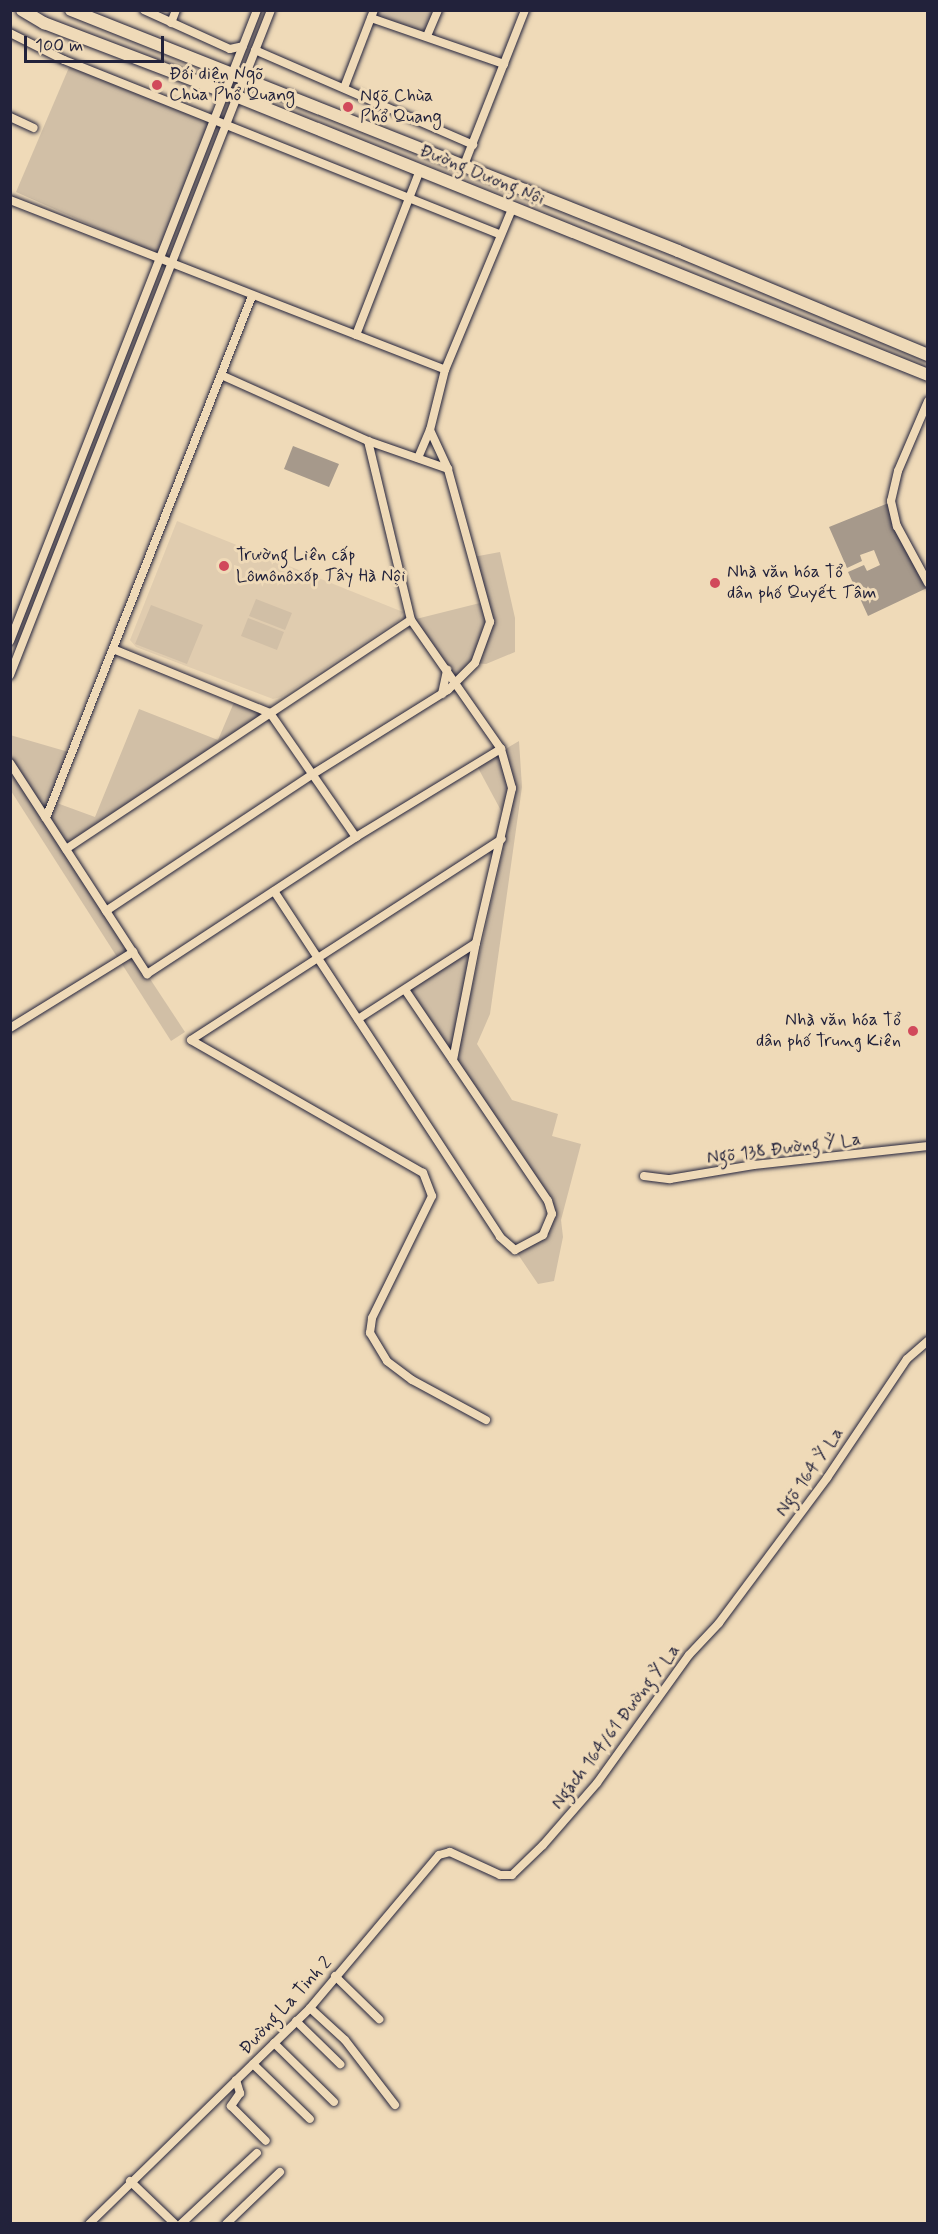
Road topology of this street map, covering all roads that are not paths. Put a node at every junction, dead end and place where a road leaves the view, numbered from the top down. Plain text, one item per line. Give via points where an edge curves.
1 (22, 10) edge
2 (71, 10) edge
3 (144, 10) edge
4 (176, 10) edge
5 (257, 10) edge
6 (270, 10) edge
7 (438, 10) edge
8 (525, 10) edge
9 (372, 14) edge
10 (171, 23) junction
11 (10, 33) edge
12 (427, 36) junction
13 (243, 46) junction
14 (255, 50) junction
15 (504, 64) junction
16 (232, 75) junction
17 (244, 80) junction
18 (344, 88) junction
19 (225, 92) junction
20 (238, 97) junction
21 (10, 117) edge
22 (213, 120) junction
23 (227, 126) junction
24 (34, 128) dead end
25 (473, 145) junction
26 (464, 165) junction
27 (420, 170) junction
28 (411, 196) junction
29 (10, 200) edge
30 (513, 207) junction
31 (500, 234) junction
32 (160, 258) junction
33 (171, 265) junction
34 (252, 296) junction
35 (356, 335) junction
36 (927, 355) edge
37 (445, 370) junction
38 (221, 375) junction
39 (927, 375) edge
40 (927, 401) edge
41 (430, 430) junction
42 (368, 441) junction
43 (418, 458) junction
44 (448, 469) junction
45 (927, 583) edge
46 (411, 620) junction
47 (10, 640) edge
48 (113, 649) junction
49 (447, 670) junction
50 (10, 675) edge
51 (456, 683) junction
52 (442, 694) junction
53 (270, 713) junction
54 (501, 749) junction
55 (10, 763) edge
56 (313, 774) junction
57 (46, 818) junction
58 (356, 837) junction
59 (502, 839) junction
60 (66, 849) junction
61 (274, 891) junction
62 (106, 911) junction
63 (476, 943) junction
64 (133, 952) junction
65 (318, 957) junction
66 (405, 990) junction
67 (358, 1019) junction
68 (10, 1028) edge
69 (453, 1060) junction
70 (927, 1146) edge
71 (644, 1176) dead end
72 (927, 1341) edge
73 (486, 1420) dead end
74 (719, 1623) joint
75 (512, 1875) joint
76 (335, 1976) junction
77 (310, 2008) junction
78 (378, 2019) dead end
79 (296, 2021) junction
80 (274, 2043) junction
81 (253, 2064) junction
82 (340, 2064) dead end
83 (236, 2080) junction
84 (334, 2102) dead end
85 (395, 2105) dead end
86 (310, 2119) dead end
87 (266, 2141) dead end
88 (257, 2153) dead end
89 (280, 2172) dead end
90 (130, 2181) junction
91 (88, 2223) edge
92 (175, 2223) edge
93 (181, 2223) edge
94 (229, 2223) edge

1 - 19 main road, Đường Dương Nội via 44,23
2 - 16 main road, Đường Dương Nội
3 - 10 street
4 - 10 street
5 - 13 street
6 - 14 street
7 - 12 street
8 - 15 street
9 - 12 street
9 - 18 street
10 - 13 street via 230,49
11 - 22 street via 64,60
12 - 15 street
13 - 16 street
14 - 17 street
14 - 18 street
15 - 25 street
16 - 17 main road, Đường Dương Nội
16 - 19 street
17 - 20 street
17 - 26 main road, Đường Dương Nội
18 - 25 street
19 - 20 main road, Đường Dương Nội
19 - 22 street
20 - 23 street
20 - 27 main road, Đường Dương Nội
21 - 24 street
22 - 23 street
22 - 32 street
23 - 28 street
23 - 33 street
25 - 26 street
26 - 36 main road, Đường Dương Nội
27 - 28 street
27 - 30 main road, Đường Dương Nội
28 - 31 street
28 - 35 street
29 - 32 street
30 - 31 street
30 - 39 main road, Đường Dương Nội
31 - 37 street
32 - 33 street
32 - 47 street
33 - 34 street
33 - 50 street
34 - 35 street
34 - 38 street
35 - 37 street
37 - 41 street
38 - 42 street
38 - 48 street
40 - 45 street via 898,471 891,501 897,526
41 - 43 street
41 - 44 street
42 - 43 street
42 - 46 street
43 - 44 street
44 - 51 street via 490,622 474,663
46 - 49 street
46 - 53 street
48 - 53 street
48 - 57 street
49 - 51 street
49 - 52 street
51 - 52 street
51 - 54 street
52 - 56 street
53 - 56 street
53 - 60 street
54 - 58 street
54 - 59 street via 512,788
55 - 57 street
56 - 58 street
56 - 62 street
57 - 60 street
58 - 61 street
59 - 63 street
59 - 65 street
60 - 62 street
61 - 64 street via 147,974
61 - 65 street
62 - 64 street
63 - 66 street
63 - 69 street
64 - 68 street
65 - 67 street
65 - 73 street via 192,1040 423,1173 432,1196 372,1318 370,1333 387,1361 412,1380
66 - 67 street
66 - 69 street
67 - 69 street via 500,1236 515,1250 543,1235 552,1214 549,1201
70 - 71 street, Ngõ 138 Đường Ỷ La via 754,1165 670,1179
72 - 74 street, Ngõ 164 Ỷ La via 907,1359 827,1478
74 - 75 street, Ngách 164/61 Đường Ỷ La via 661,1690 597,1783
75 - 76 street, Đường La Tinh 2 via 500,1875 450,1852 440,1855
76 - 77 street, Đường La Tinh 2
76 - 78 street
77 - 79 street, Đường La Tinh 2
77 - 85 street via 345,2040
79 - 80 street, Đường La Tinh 2
79 - 82 street
80 - 81 street, Đường La Tinh 2
80 - 84 street
81 - 83 street, Đường La Tinh 2
81 - 86 street
83 - 87 street via 240,2093 231,2106
83 - 90 street, Đường La Tinh 2
88 - 93 street
89 - 94 street
90 - 91 street, Đường La Tinh 2
90 - 92 street

